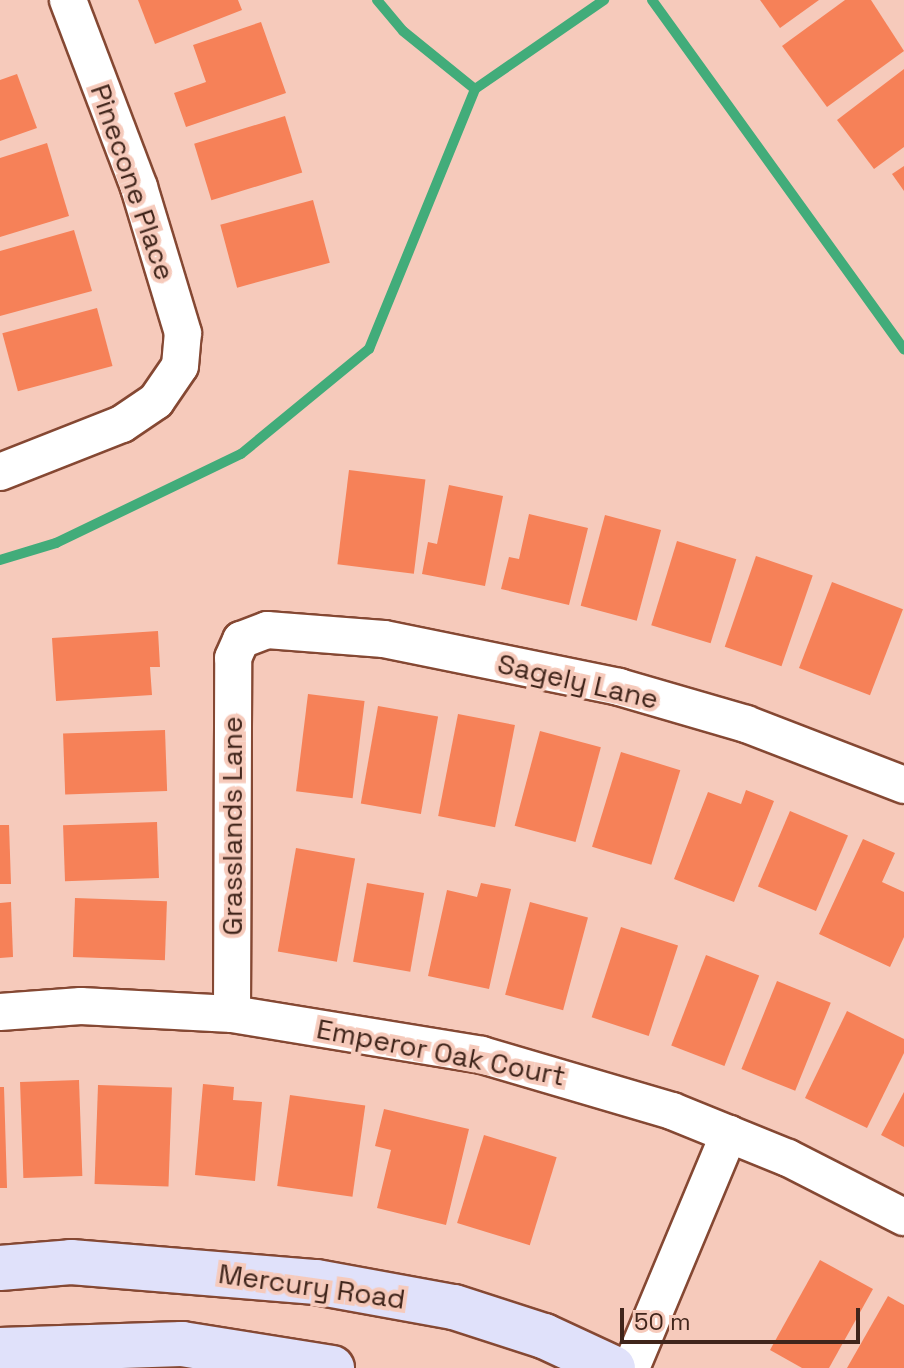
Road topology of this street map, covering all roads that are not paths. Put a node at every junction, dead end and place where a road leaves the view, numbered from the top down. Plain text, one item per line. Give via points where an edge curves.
1 (68, 0) edge
2 (0, 472) edge
3 (241, 640) joint
4 (904, 785) edge
5 (0, 1012) edge
6 (232, 1014) junction
7 (729, 1134) junction
8 (904, 1217) edge
9 (0, 1268) edge
10 (0, 1350) edge
11 (332, 1368) edge
12 (613, 1368) edge
13 (631, 1368) edge

1 - 2 street, Pinecone Place via 139,187 183,333 180,366 156,401 122,424
3 - 4 street, Sagely Lane via 290,628 384,639 619,687 746,724
3 - 6 street, Grasslands Lane via 233,658
5 - 6 street, Emperor Oak Court via 81,1006
6 - 7 street, Emperor Oak Court via 482,1055 582,1081
7 - 8 street, Emperor Oak Court
7 - 13 street
9 - 12 main road, Mercury Road via 71,1262 316,1282 454,1307 544,1336
10 - 11 main road via 182,1344

